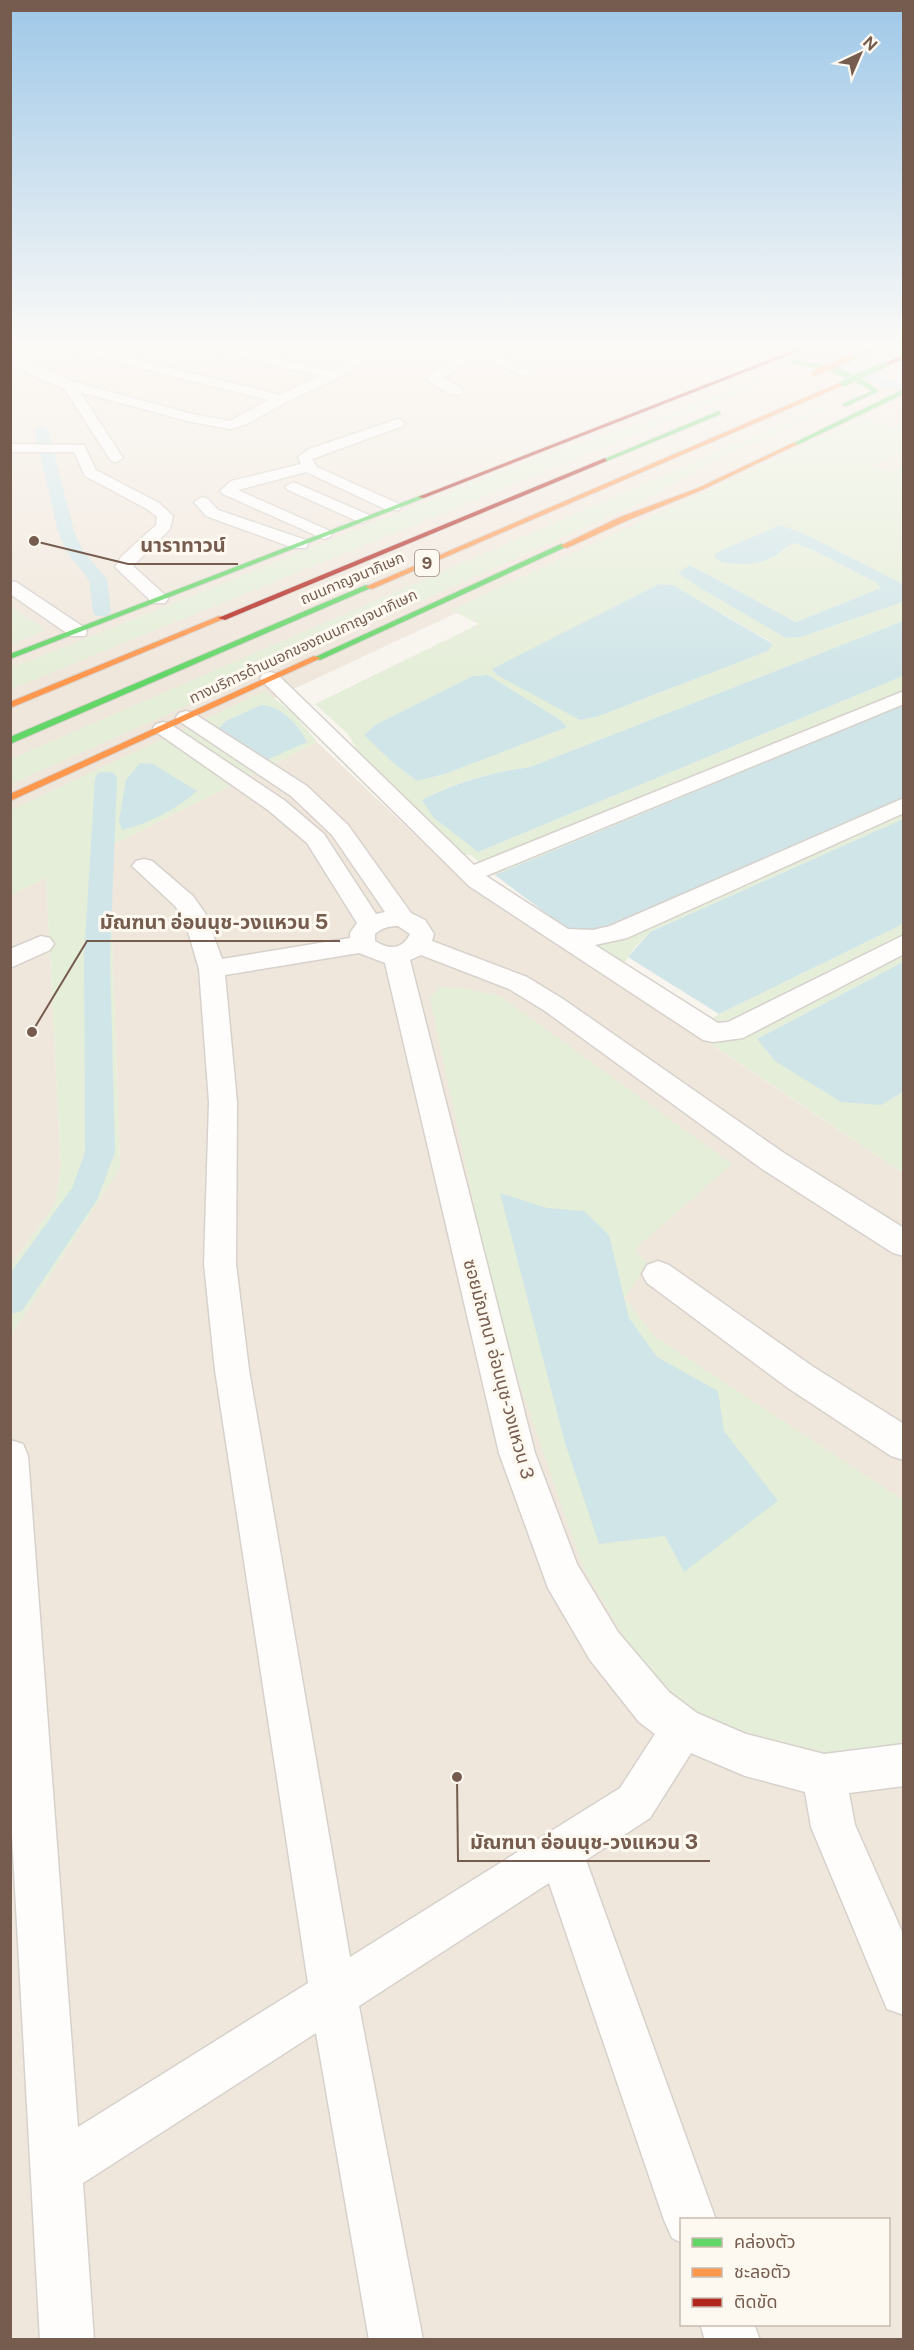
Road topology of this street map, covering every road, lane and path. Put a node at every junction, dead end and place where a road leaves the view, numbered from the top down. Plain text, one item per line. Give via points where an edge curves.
1 (83, 458) edge
2 (305, 458) edge
3 (523, 458) edge
4 (610, 458) edge
5 (670, 458) edge
6 (765, 458) edge
7 (752, 464) junction
8 (309, 467) junction
9 (292, 487) dead end
10 (202, 502) dead end
11 (393, 507) junction
12 (363, 519) junction
13 (623, 519) junction
14 (324, 534) junction
15 (300, 544) junction
16 (10, 586) edge
17 (159, 599) junction
18 (10, 600) edge
19 (70, 635) junction
20 (10, 657) edge
21 (270, 678) junction
22 (903, 697) edge
23 (10, 705) edge
24 (186, 717) junction
25 (163, 728) junction
26 (10, 741) edge
27 (10, 798) edge
28 (903, 805) edge
29 (144, 866) dead end
30 (470, 874) junction
31 (402, 918) junction
32 (367, 934) junction
33 (561, 936) junction
34 (903, 943) edge
35 (41, 944) dead end
36 (408, 950) junction
37 (10, 960) edge
38 (212, 969) junction
39 (903, 1244) edge
40 (657, 1274) dead end
41 (903, 1444) edge
42 (10, 1456) edge
43 (682, 1728) junction
44 (903, 1765) edge
45 (824, 1775) junction
46 (560, 1850) junction
47 (903, 1992) edge
48 (333, 1993) junction
49 (57, 2170) junction
50 (689, 2218) edge
51 (727, 2326) edge
52 (68, 2340) edge
53 (396, 2340) edge
54 (733, 2340) edge

1 - 17 street via 90,473 165,516 164,526 124,567
2 - 8 street
3 - 11 main road
4 - 23 main road, ถนนกาญจนาภิเษก / 9
5 - 26 main road, ถนนกาญจนาภิเษก / 9, bridge
6 - 7 main road, ทางบริการด้านนอกของถนนกาญจนาภิเษก
7 - 13 main road, ทางบริการด้านนอกของถนนกาญจนาภิเษก
7 - 13 main road via 723,463
8 - 11 street
8 - 14 street via 236,484 228,491
9 - 12 street
10 - 15 street via 212,513
11 - 12 main road
12 - 14 main road
13 - 21 main road, ทางบริการด้านนอกของถนนกาญจนาภิเษก
14 - 15 main road
15 - 17 main road
16 - 19 street
17 - 19 main road
18 - 19 street
19 - 20 main road
21 - 24 main road, ทางบริการด้านนอกของถนนกาญจนาภิเษก
21 - 30 street
22 - 30 street
24 - 25 main road, ทางบริการด้านนอกของถนนกาญจนาภิเษก
24 - 31 street, ซอยมัณฑนา อ่อนนุช-วงแหวน 3 via 299,791 340,830
25 - 27 main road, ทางบริการด้านนอกของถนนกาญจนาภิเษก
25 - 32 street via 276,805 316,839
28 - 33 street via 618,932 593,938
29 - 38 street via 184,901 196,918
30 - 33 street
31 - 32 street via 385,918
31 - 36 street, ซอยมัณฑนา อ่อนนุช-วงแหวน 3 via 416,925 422,934
32 - 36 street via 374,953 390,956
32 - 38 street
33 - 34 street via 713,1033 733,1030
35 - 37 street
36 - 39 street via 518,983 773,1161
36 - 43 street, ซอยมัณฑนา อ่อนนุช-วงแหวน 3 via 517,1453 562,1575 604,1646 654,1707
38 - 48 street via 223,1102 220,1264 232,1370
40 - 41 street via 800,1377
42 - 49 street
43 - 45 street, ซอยมัณฑนา อ่อนนุช-วงแหวน 3 via 746,1755
43 - 46 street via 635,1803
44 - 45 street, ซอยมัณฑนา อ่อนนุช-วงแหวน 3
45 - 47 street via 833,1827
46 - 48 street
46 - 50 street
48 - 49 street
48 - 53 street
49 - 52 street
51 - 54 street

